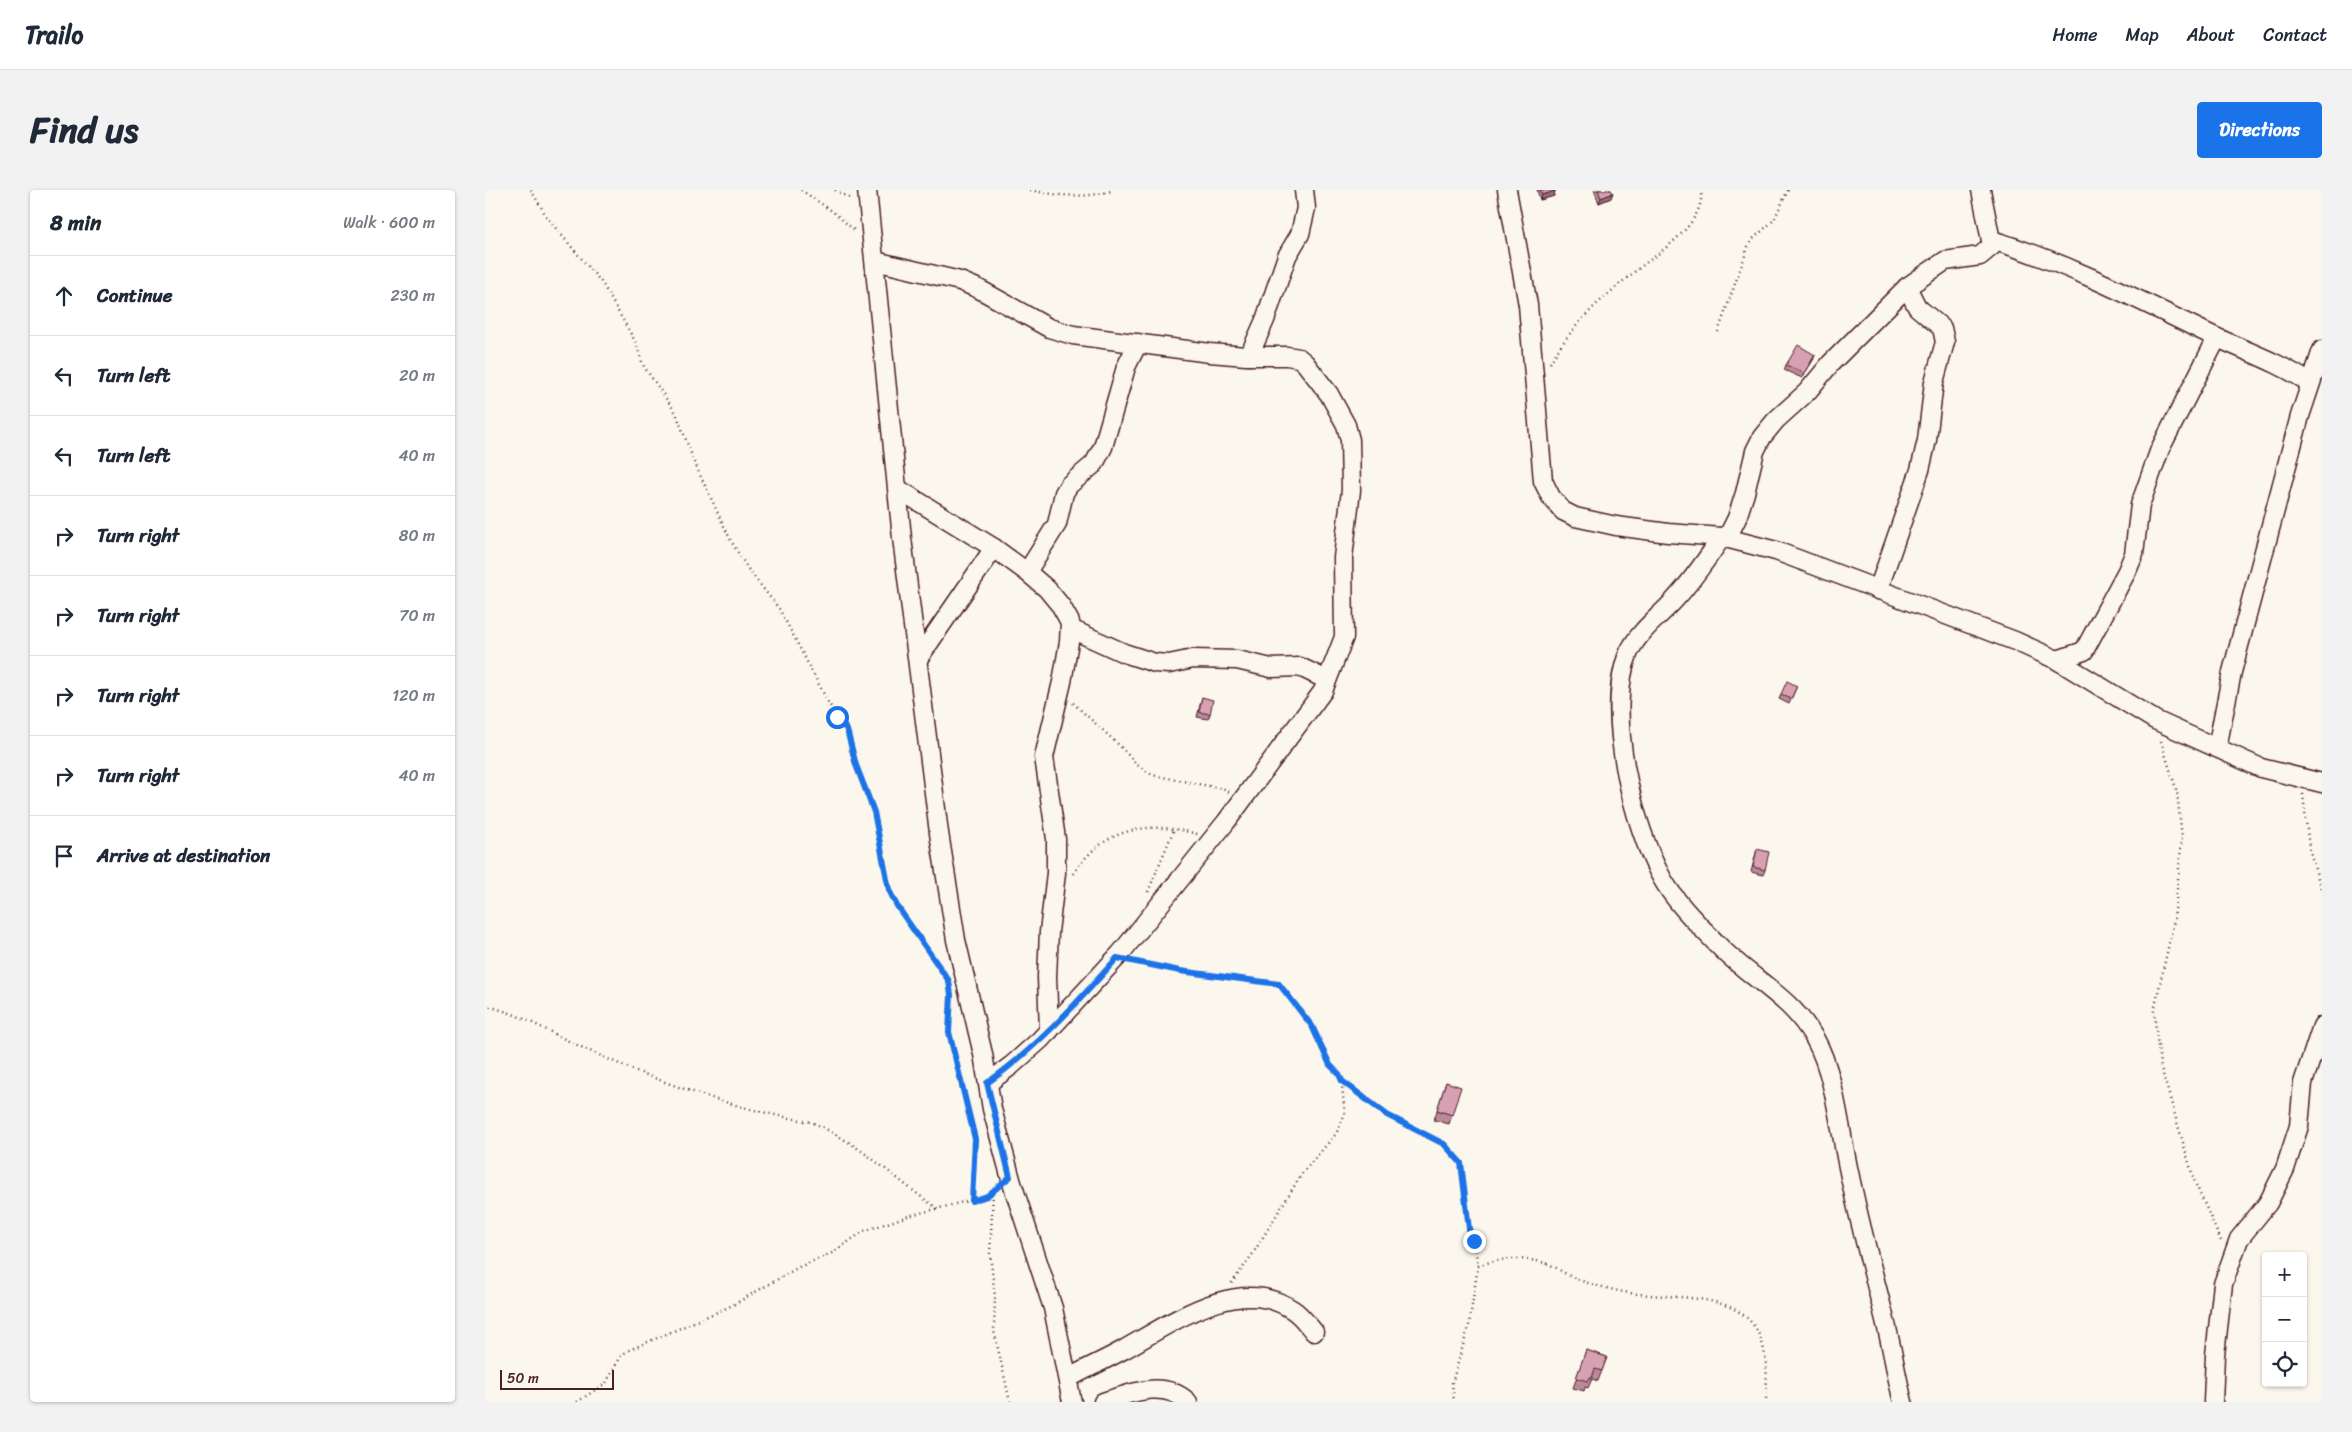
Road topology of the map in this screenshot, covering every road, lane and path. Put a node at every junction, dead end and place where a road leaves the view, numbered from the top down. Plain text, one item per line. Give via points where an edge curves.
1 (531, 190) edge
2 (801, 190) edge
3 (867, 190) edge
4 (1030, 190) edge
5 (1114, 190) edge
6 (1304, 190) edge
7 (1507, 190) edge
8 (1701, 190) edge
9 (1788, 190) edge
10 (1981, 190) edge
11 (1992, 240) junction
12 (874, 253) junction
13 (1907, 287) junction
14 (1717, 332) dead end
15 (2217, 338) junction
16 (1138, 343) junction
17 (2322, 350) edge
18 (1249, 356) junction
19 (1548, 367) dead end
20 (2309, 383) junction
21 (898, 489) junction
22 (1724, 538) junction
23 (995, 548) junction
24 (1027, 572) junction
25 (1877, 590) junction
26 (1071, 629) junction
27 (918, 659) junction
28 (2057, 660) junction
29 (1327, 680) junction
30 (1060, 689) junction
31 (2155, 720) junction
32 (2217, 748) junction
33 (2301, 778) junction
34 (2322, 783) edge
35 (1241, 800) junction
36 (1174, 829) junction
37 (1213, 838) junction
38 (1070, 879) dead end
39 (2322, 892) edge
40 (1147, 897) dead end
41 (1117, 958) junction
42 (949, 981) dead end
43 (950, 988) dead end
44 (485, 1006) edge
45 (2322, 1026) edge
46 (1049, 1031) junction
47 (1342, 1081) junction
48 (987, 1083) junction
49 (1010, 1177) junction
50 (993, 1193) junction
51 (972, 1201) junction
52 (938, 1209) junction
53 (2231, 1260) junction
54 (1478, 1266) junction
55 (1219, 1302) junction
56 (1314, 1332) dead end
57 (1069, 1378) junction
58 (577, 1402) edge
59 (1010, 1402) edge
60 (1073, 1402) edge
61 (1103, 1402) edge
62 (1188, 1402) edge
63 (1454, 1402) edge
64 (1766, 1402) edge
65 (1903, 1402) edge
66 (2213, 1402) edge

1 - 42 path via 548,219 602,283 636,343 643,365 676,413 695,464 731,541 747,569 780,610 829,704 847,730 874,812 889,890
2 - 12 path via 832,211
3 - 12 street
4 - 5 path via 1067,196
6 - 18 street via 1305,208 1300,234 1287,256
7 - 22 street via 1528,305 1543,481 1551,498 1575,517 1668,534
8 - 19 path via 1700,207 1670,246 1634,272 1583,318
9 - 14 path via 1774,220 1747,248
10 - 11 street
11 - 13 street via 1988,252 1945,261
11 - 15 street via 2082,273
12 - 16 street via 979,289 1049,328 1093,339
12 - 21 street
13 - 22 street via 1762,437 1755,451 1737,518
13 - 25 street via 1917,307 1942,328 1945,342 1933,382 1927,440 1920,470
15 - 20 street via 2260,355
15 - 28 street via 2148,477 2136,521 2134,554 2127,571 2084,652
16 - 18 street
16 - 24 street via 1125,367 1103,447 1095,464 1069,485 1057,524
17 - 20 street
18 - 29 street via 1299,358 1337,409 1350,440 1351,490 1343,558 1344,637
20 - 32 street via 2232,672
21 - 23 street
21 - 27 street
22 - 25 street via 1776,551
22 - 65 street via 1629,652 1622,688 1622,757 1644,838 1663,880 1685,910 1730,958 1796,1011 1816,1040 1829,1072 1859,1223
23 - 24 street
23 - 27 street
24 - 26 street via 1061,606
25 - 28 street
26 - 29 street via 1155,663 1193,659 1237,660 1271,668 1300,667
26 - 30 street
27 - 48 street via 939,833 955,930
28 - 31 street
29 - 35 street via 1323,691
30 - 35 path via 1152,775 1224,789
30 - 46 street via 1044,757 1056,839 1047,977
31 - 32 street
31 - 53 path via 2177,792 2182,837 2174,921 2154,1011 2160,1064 2195,1180
32 - 33 street via 2261,768
33 - 34 street
33 - 39 path via 2309,848
35 - 37 street
36 - 37 path
36 - 38 path via 1145,827 1127,830 1090,852
36 - 40 path
37 - 41 street
41 - 46 street
41 - 47 path via 1180,971 1279,984 1312,1026 1330,1065
43 - 51 path via 949,1032 975,1139
44 - 52 path via 519,1017 592,1052 672,1084 717,1100 824,1127 870,1157
45 - 53 street via 2303,1083 2299,1126 2285,1169 2268,1203 2239,1239
46 - 48 street via 1012,1066
47 - 54 path via 1387,1115 1444,1144 1461,1163 1469,1229
47 - 55 path via 1345,1114 1340,1128 1303,1172
48 - 49 street
49 - 50 path
49 - 57 street via 1053,1308
50 - 51 path
50 - 59 path via 990,1254 995,1296 994,1331
51 - 52 path
52 - 58 path via 865,1231 832,1253 799,1267 731,1306 627,1351 606,1383
53 - 66 street via 2223,1284
54 - 63 path via 1469,1325 1452,1383
54 - 64 path via 1513,1258 1542,1262 1569,1276 1621,1292 1711,1301 1729,1307 1751,1322 1763,1346
55 - 56 street via 1229,1298 1257,1297 1282,1304 1293,1310
55 - 57 street via 1145,1335
57 - 60 street
61 - 62 street via 1139,1391 1166,1389

